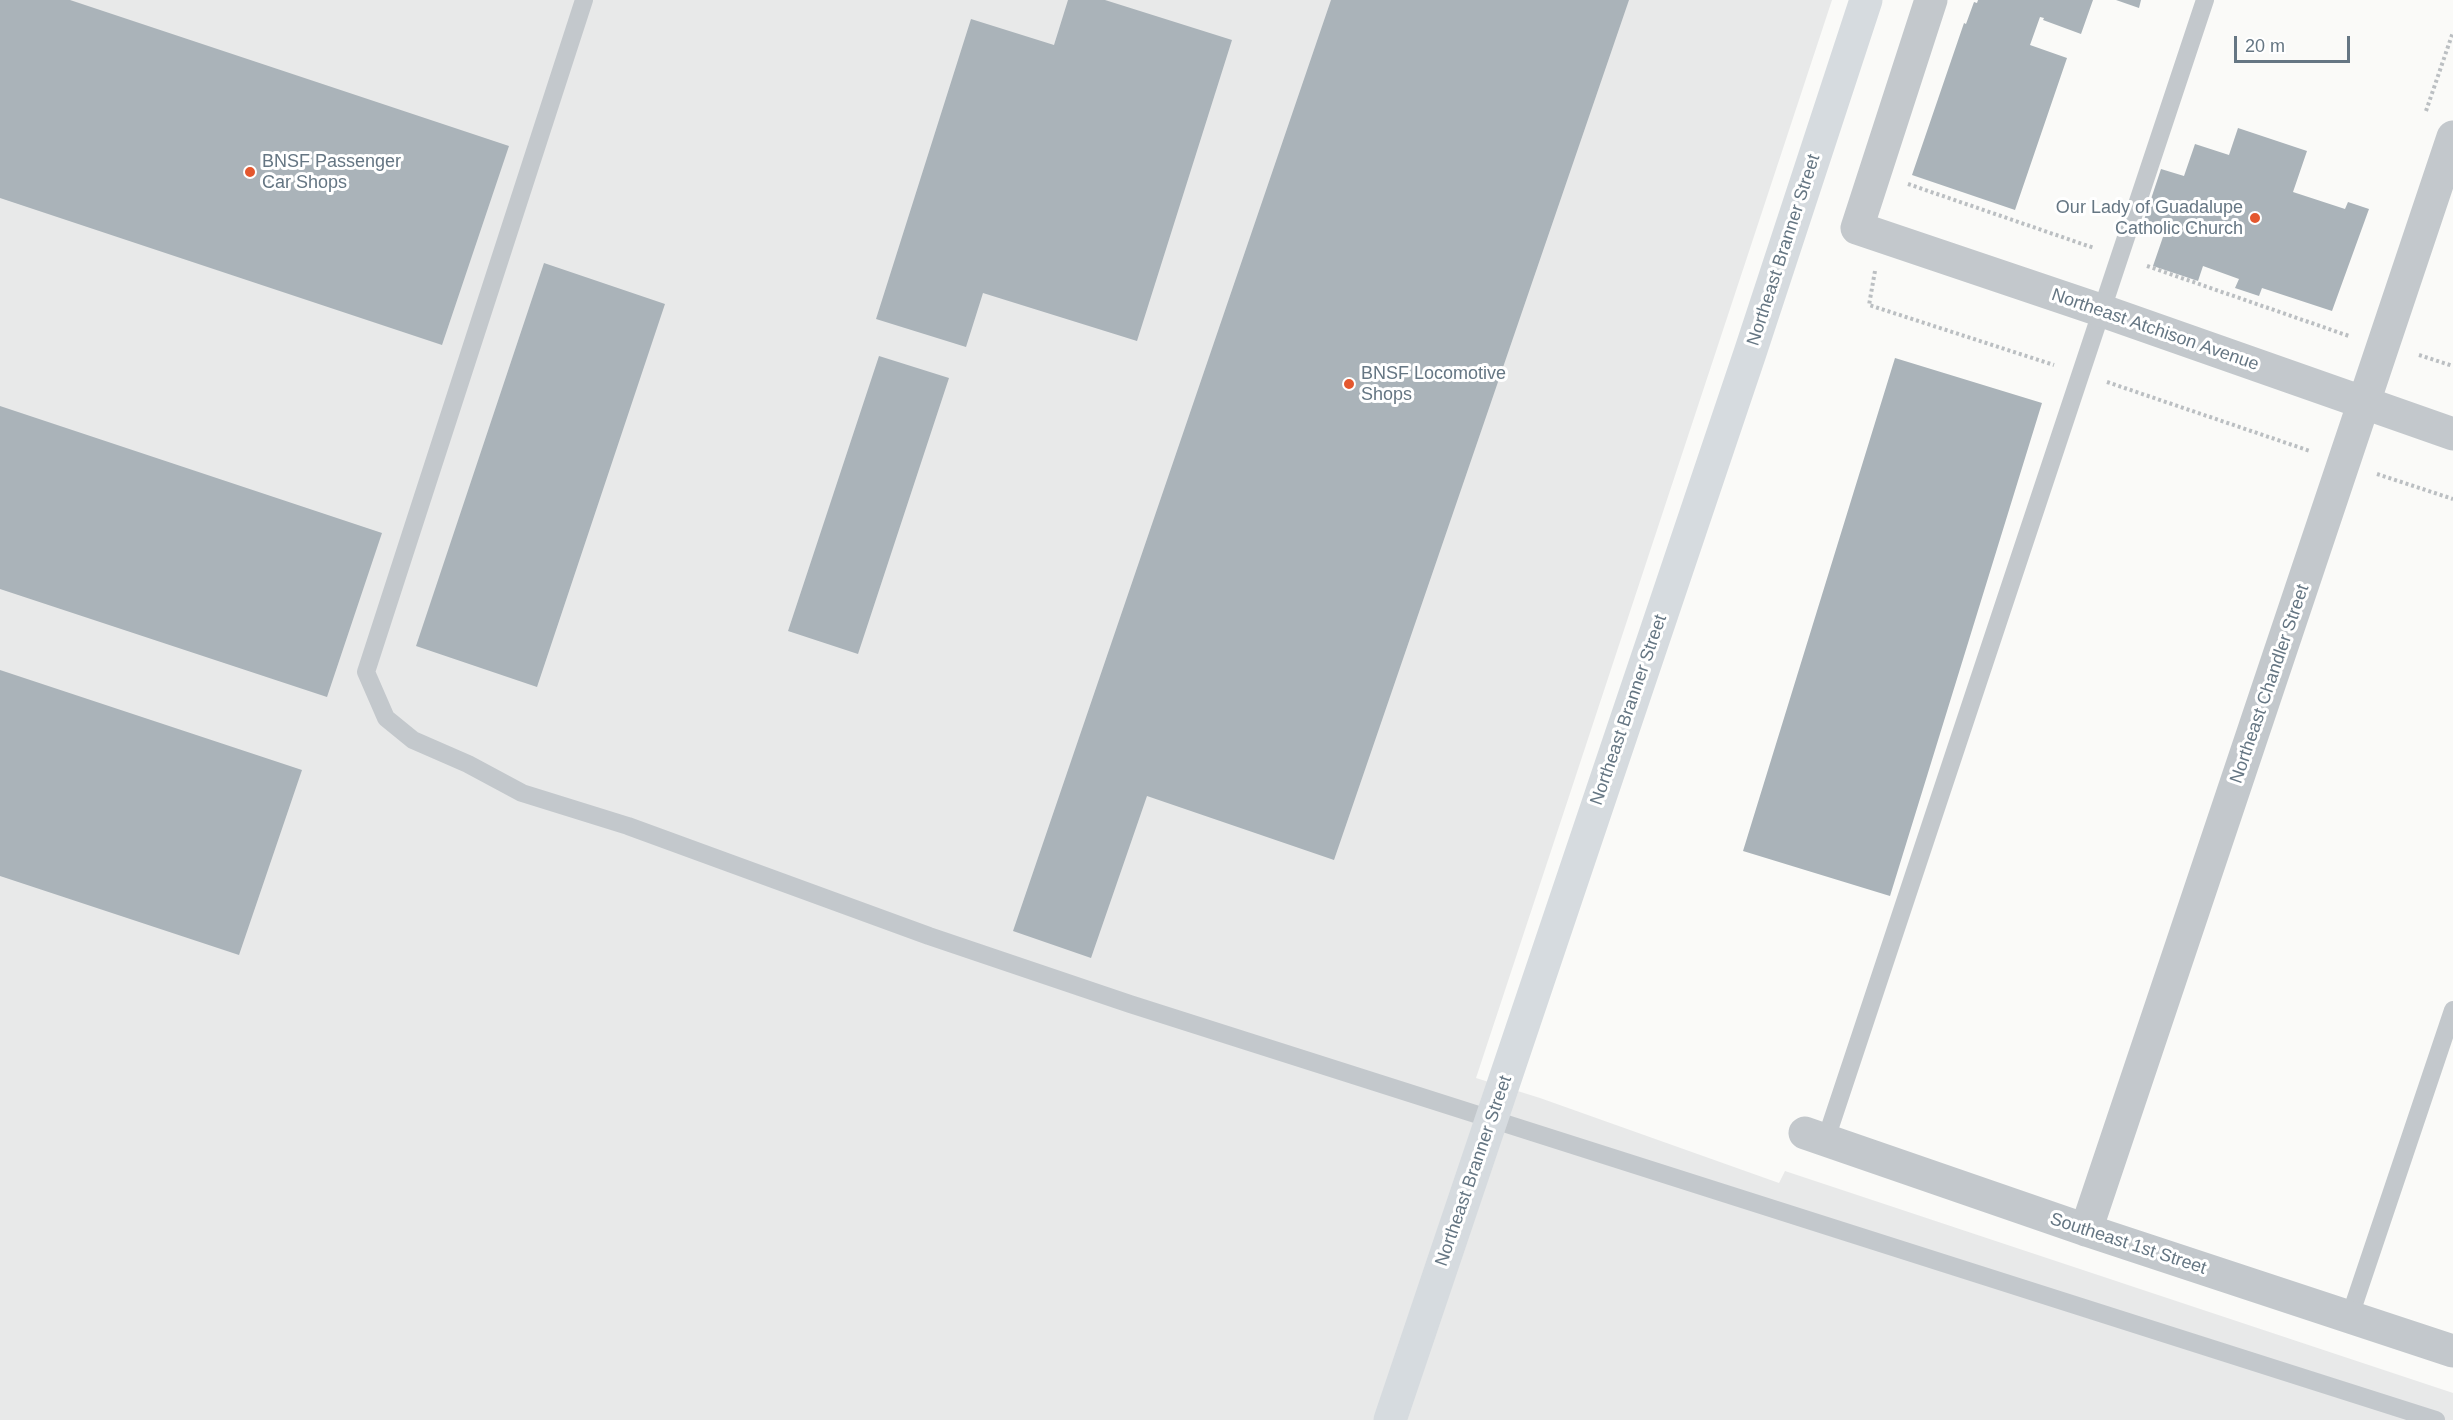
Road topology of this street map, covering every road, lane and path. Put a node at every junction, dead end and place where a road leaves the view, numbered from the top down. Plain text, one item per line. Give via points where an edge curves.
1 (584, 0) edge
2 (1866, 0) edge
3 (1931, 0) edge
4 (2205, 0) edge
5 (2453, 137) edge
6 (1869, 305) dead end
7 (2100, 310) junction
8 (2080, 374) junction
9 (2364, 404) junction
10 (2453, 434) edge
11 (2344, 464) junction
12 (2453, 499) edge
13 (2453, 1010) edge
14 (1815, 1137) joint
15 (2086, 1230) junction
16 (2350, 1316) junction
17 (2453, 1351) edge
18 (1390, 1420) edge
19 (2436, 1420) edge

1 - 19 lane via 366,672 386,718 413,740 522,793 628,826 929,936 1130,1004
2 - 18 main road, Northeast Branner Street
3 - 7 street, Northeast Atchison Avenue via 1857,228
4 - 7 lane
5 - 9 street, Northeast Chandler Street
6 - 8 path
7 - 8 lane
7 - 9 street, Northeast Atchison Avenue
8 - 11 path
8 - 14 lane
9 - 10 street, Northeast Atchison Avenue
9 - 11 street, Northeast Chandler Street
11 - 12 path
11 - 15 street, Northeast Chandler Street
13 - 16 lane
14 - 15 street, Southeast 1st Street
15 - 16 street, Southeast 1st Street
16 - 17 street, Southeast 1st Street

